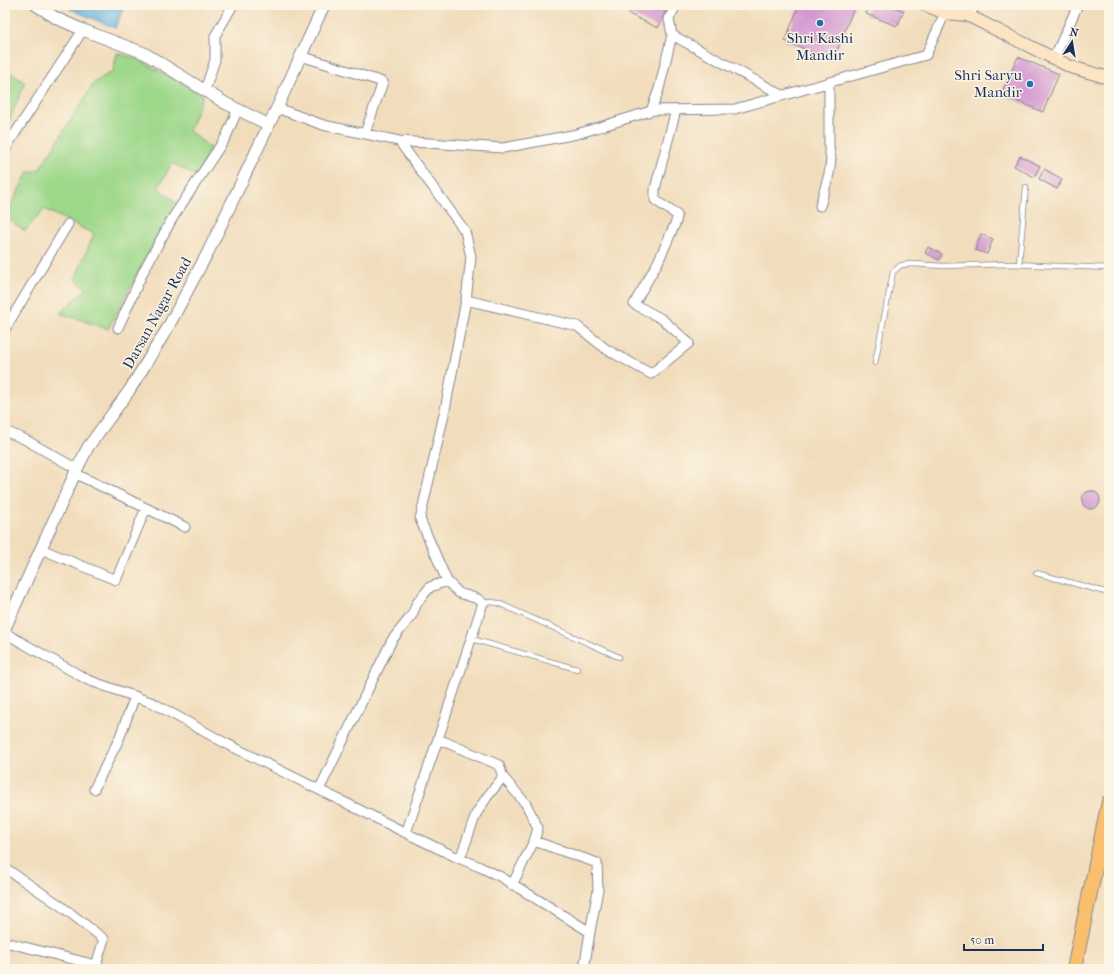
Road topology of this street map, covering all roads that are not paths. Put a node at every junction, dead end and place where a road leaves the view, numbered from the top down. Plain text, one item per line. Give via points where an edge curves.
1 (36, 5) edge
2 (233, 5) edge
3 (324, 5) edge
4 (676, 5) edge
5 (925, 5) edge
6 (975, 5) edge
7 (1078, 5) edge
8 (945, 13) junction
9 (967, 15) junction
10 (83, 30) junction
11 (672, 35) junction
12 (301, 56) junction
13 (1054, 58) junction
14 (1109, 78) edge
15 (829, 82) junction
16 (205, 90) junction
17 (782, 95) junction
18 (277, 108) junction
19 (238, 109) junction
20 (676, 110) junction
21 (651, 111) junction
22 (269, 124) junction
23 (365, 134) junction
24 (399, 141) junction
25 (5, 151) edge
26 (1026, 187) dead end
27 (820, 206) dead end
28 (68, 224) dead end
29 (1019, 264) junction
30 (1109, 268) edge
31 (466, 300) junction
32 (118, 328) dead end
33 (5, 329) edge
34 (875, 363) dead end
35 (5, 431) edge
36 (76, 471) junction
37 (146, 508) junction
38 (185, 527) dead end
39 (41, 549) junction
40 (1036, 573) dead end
41 (447, 581) junction
42 (1109, 593) edge
43 (483, 603) junction
44 (6, 621) edge
45 (5, 633) edge
46 (472, 639) junction
47 (619, 657) dead end
48 (577, 668) dead end
49 (135, 696) junction
50 (438, 739) junction
51 (503, 777) junction
52 (94, 789) dead end
53 (319, 790) junction
54 (1109, 802) edge
55 (406, 833) junction
56 (534, 841) junction
57 (460, 859) junction
58 (5, 868) edge
59 (512, 885) junction
60 (590, 932) junction
61 (5, 942) edge
62 (100, 967) edge
63 (584, 969) edge
64 (1074, 969) edge

1 - 10 street via 56,18
2 - 16 street via 215,36 215,60
3 - 12 street, Darsan Nagar Road
4 - 11 street via 669,19
5 - 8 main road
6 - 9 street
7 - 13 street
8 - 9 main road
8 - 15 street via 926,55
9 - 13 main road
10 - 16 street via 144,53
10 - 25 street
11 - 17 street
11 - 21 street
12 - 18 street, Darsan Nagar Road
12 - 23 street via 383,82
13 - 14 main road
15 - 17 street
15 - 27 street via 831,159
16 - 19 street
17 - 20 street via 735,109
18 - 22 street, Darsan Nagar Road
18 - 23 street via 323,125
19 - 22 street
19 - 32 street via 226,138 172,219 144,270
20 - 21 street
20 - 31 street via 655,190 655,200 677,215 676,222 658,262 634,304 662,319 689,343 650,374 606,349 577,326
21 - 24 street via 577,134 503,148
22 - 36 street, Darsan Nagar Road via 208,252 167,329 130,391 88,447
23 - 24 street
24 - 31 street via 465,231 472,257
26 - 29 lane
28 - 33 street
29 - 30 lane
29 - 34 lane via 901,265 893,272
31 - 41 street via 445,410 420,519
35 - 36 street via 24,439
36 - 37 street
36 - 39 street, Darsan Nagar Road
37 - 38 street
37 - 39 street via 116,580
39 - 44 street, Darsan Nagar Road
40 - 42 lane
41 - 43 street via 459,593
41 - 53 street via 430,588 392,640
43 - 46 street
43 - 47 lane via 498,603
45 - 49 street via 88,680
46 - 48 lane
46 - 50 street
49 - 52 street via 119,739
49 - 53 street
50 - 51 street via 499,765
50 - 55 street
51 - 56 street via 526,804 538,828
51 - 57 street via 476,814
53 - 55 street
54 - 64 main road
55 - 57 street
56 - 59 street
56 - 60 street via 597,864 598,890
57 - 59 street
58 - 62 street via 104,939
59 - 60 street
60 - 63 street
61 - 62 street

